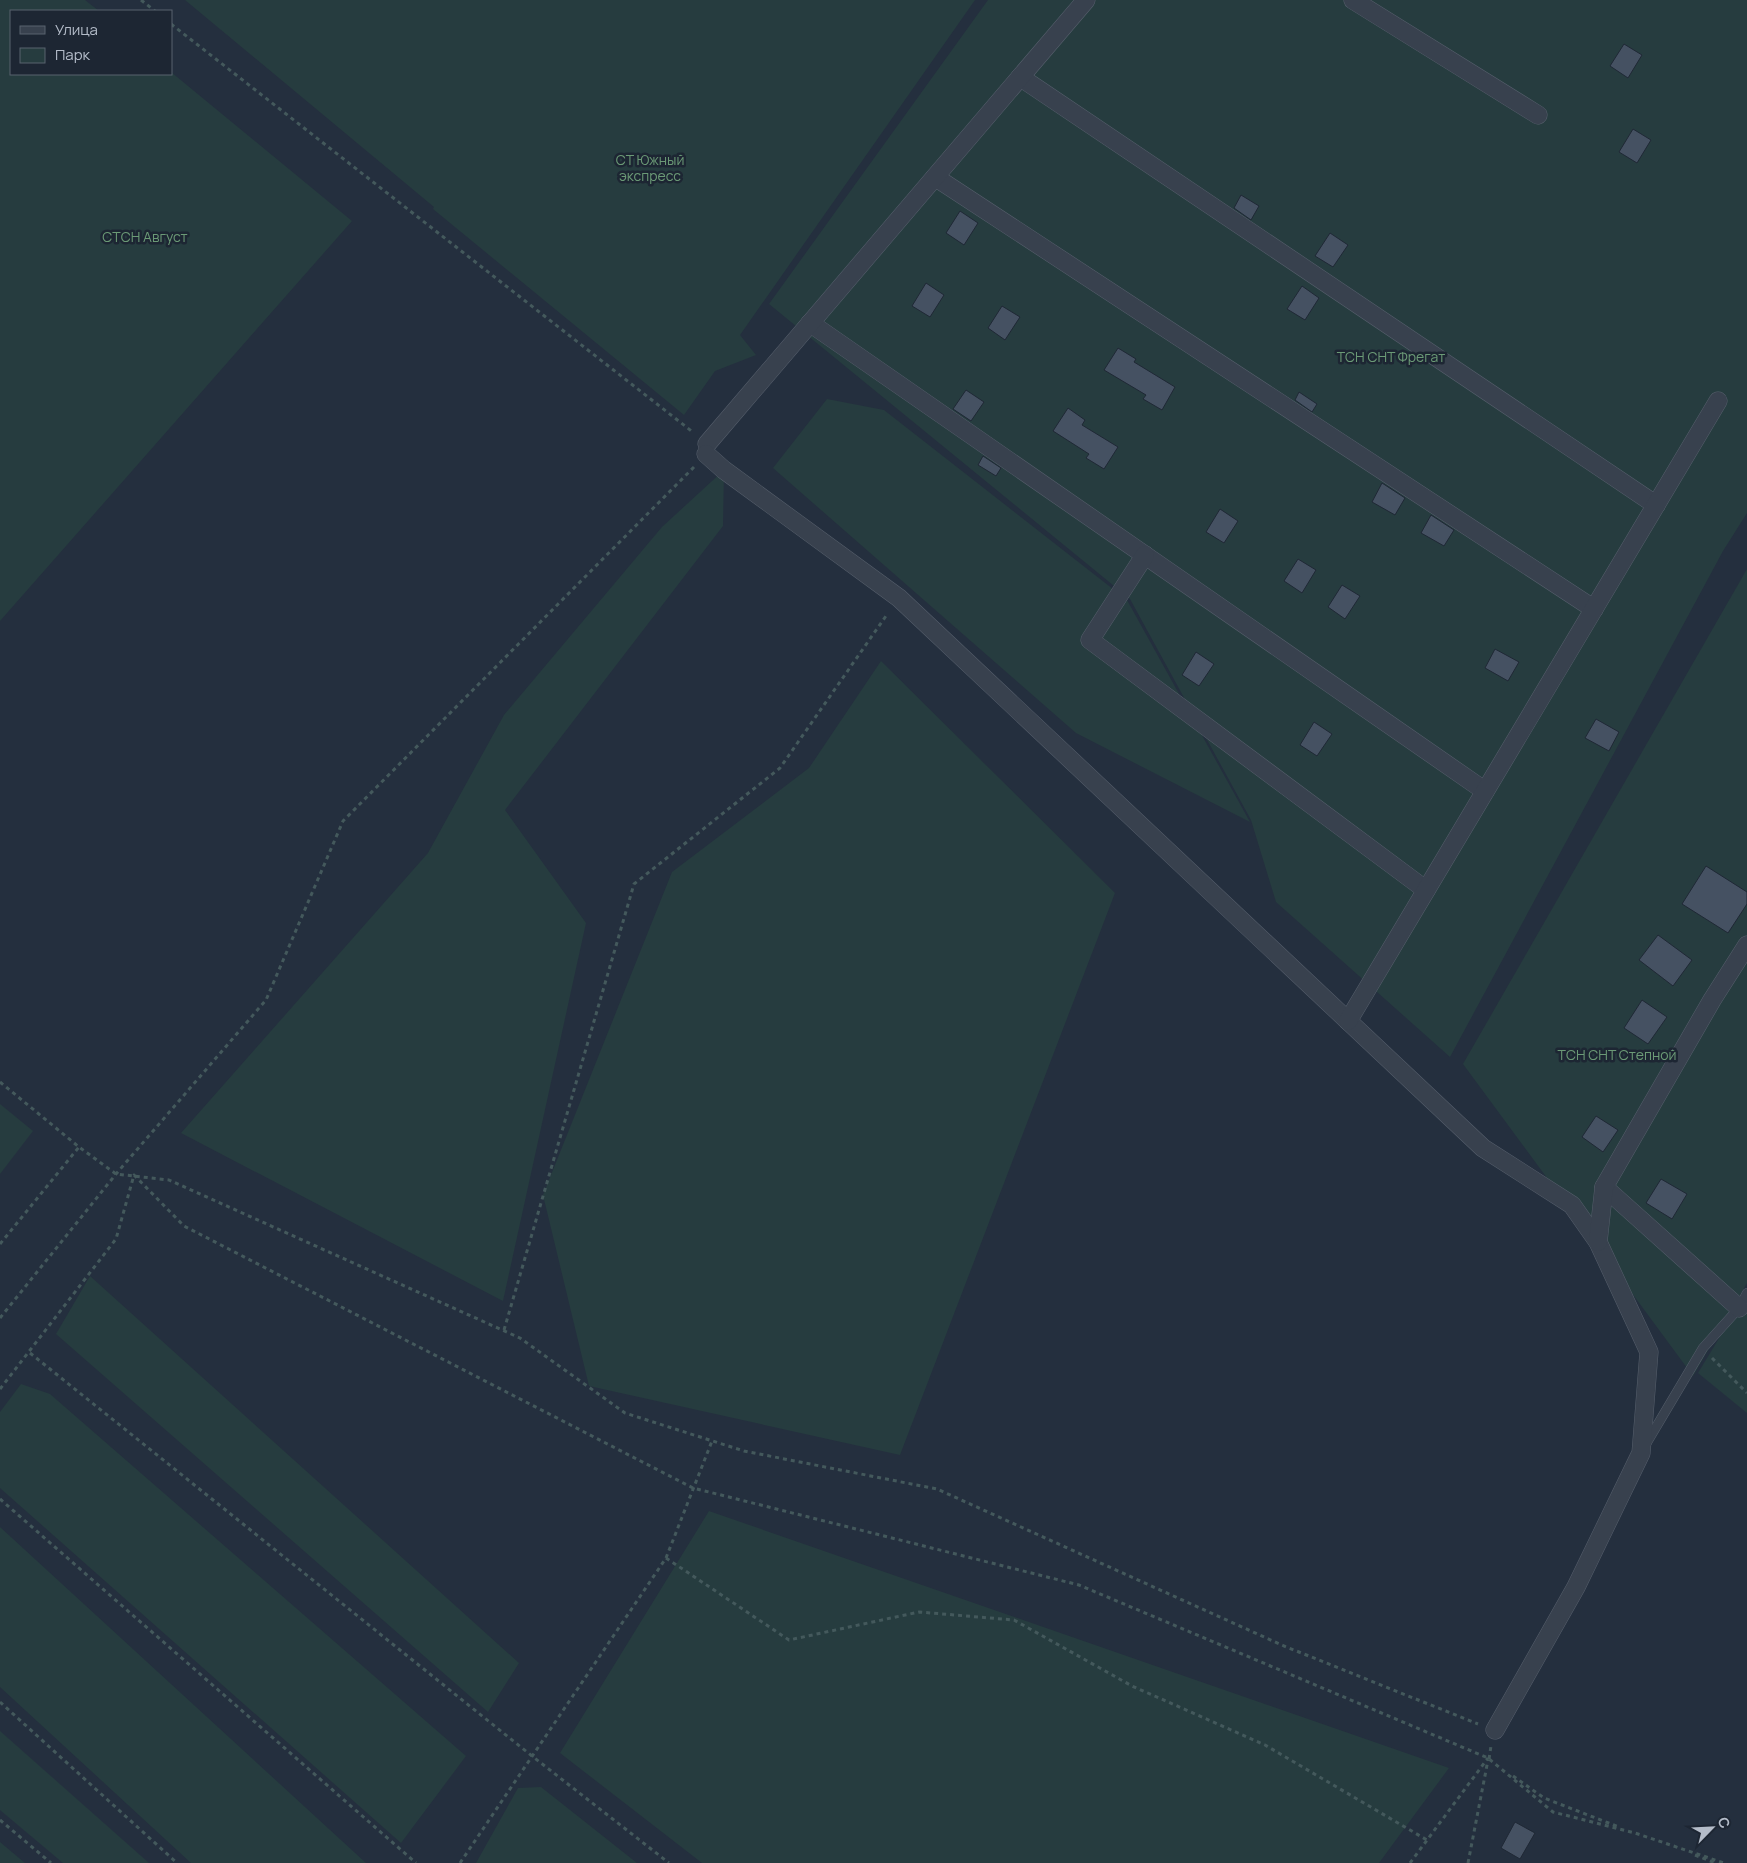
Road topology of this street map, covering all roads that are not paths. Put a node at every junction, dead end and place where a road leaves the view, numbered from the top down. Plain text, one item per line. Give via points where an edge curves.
1 (1353, 0) edge
2 (1077, 4) edge
3 (1020, 77) junction
4 (1538, 114) dead end
5 (935, 177) junction
6 (810, 324) junction
7 (1718, 401) dead end
8 (1656, 505) junction
9 (1145, 555) junction
10 (1594, 609) junction
11 (1485, 791) junction
12 (1426, 890) junction
13 (1747, 945) edge
14 (1348, 1021) junction
15 (1604, 1187) junction
16 (1598, 1242) junction
17 (1743, 1300) edge
18 (1641, 1453) junction
19 (1495, 1730) road end

1 - 4 street
2 - 3 street
3 - 5 street
3 - 8 street
5 - 6 street
5 - 10 street
6 - 9 street
6 - 14 street via 707,449 724,470 899,598
7 - 8 street
8 - 10 street
9 - 11 street
9 - 12 street via 1090,640
10 - 11 street
11 - 12 street
12 - 14 street
13 - 15 street
14 - 16 street via 1483,1148 1572,1205
15 - 16 street
15 - 17 street
16 - 18 street via 1649,1352
17 - 18 lane via 1703,1348
18 - 19 street via 1576,1587

